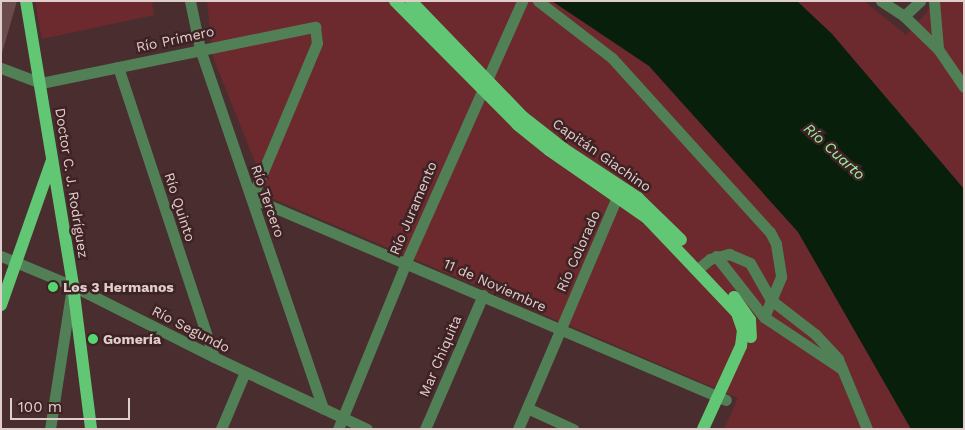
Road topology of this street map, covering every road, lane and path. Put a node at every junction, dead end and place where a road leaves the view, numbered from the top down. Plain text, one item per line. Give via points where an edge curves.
1 (26, 1) edge
2 (190, 1) edge
3 (395, 1) edge
4 (411, 1) edge
5 (522, 1) edge
6 (538, 1) edge
7 (881, 1) edge
8 (920, 1) edge
9 (934, 1) edge
10 (904, 16) junction
11 (200, 49) junction
12 (938, 49) junction
13 (118, 67) junction
14 (1, 68) edge
15 (41, 83) junction
16 (483, 85) junction
17 (964, 87) edge
18 (52, 157) junction
19 (618, 195) junction
20 (252, 198) junction
21 (1, 256) edge
22 (716, 256) junction
23 (17, 261) junction
24 (406, 262) junction
25 (701, 266) junction
26 (73, 286) junction
27 (483, 295) junction
28 (771, 300) junction
29 (1, 305) edge
30 (764, 317) junction
31 (560, 330) junction
32 (214, 358) junction
33 (842, 370) junction
34 (245, 372) junction
35 (722, 398) junction
36 (527, 408) junction
37 (323, 409) junction
38 (339, 423) edge
39 (50, 429) edge
40 (91, 429) edge
41 (221, 429) edge
42 (367, 429) edge
43 (425, 429) edge
44 (518, 429) edge
45 (574, 429) edge
46 (703, 429) edge
47 (712, 429) edge
48 (866, 429) edge

1 - 15 main road, Doctor C. J. Rodríguez
2 - 11 street, Río Tercero
3 - 16 main road, Capitán Giachino
4 - 16 main road, Capitán Giachino
5 - 16 street, Río Juramento
6 - 28 street via 612,58 770,232 781,267 780,287
7 - 10 street
8 - 10 street
9 - 12 street
10 - 12 street
11 - 13 street, Río Primero
11 - 20 street, Río Tercero
11 - 20 street, Río Primero via 316,27 317,43
12 - 17 street
13 - 15 street, Río Primero
13 - 32 street, Río Quinto
14 - 15 street
15 - 18 main road, Doctor C. J. Rodríguez
16 - 19 main road, Capitán Giachino via 549,150
16 - 24 street, Río Juramento
16 - 25 main road, Capitán Giachino via 564,149 638,198
18 - 23 main road
18 - 26 main road, Doctor C. J. Rodríguez
19 - 25 main road, Capitán Giachino
19 - 31 street, Río Colorado
20 - 24 street, 11 de Noviembre
20 - 37 street, Río Tercero
21 - 23 street, Río Segundo
22 - 25 street
22 - 28 street via 729,254 750,263
22 - 30 street
23 - 26 street, Río Segundo
23 - 29 main road
24 - 27 street, 11 de Noviembre
24 - 38 street, Río Juramento
25 - 35 main road, Capitán Giachino via 742,324 741,346
25 - 35 main road, Capitán Giachino via 738,300 750,320 749,345
26 - 32 street, Río Segundo
26 - 39 street
26 - 40 main road, Doctor C. J. Rodríguez
27 - 31 street, 11 de Noviembre
27 - 43 street, Mar Chiquita
28 - 30 street
28 - 33 street via 827,344
30 - 33 street
31 - 35 street, 11 de Noviembre
31 - 36 street, Río Colorado
32 - 34 street, Río Segundo
33 - 48 street
34 - 37 street, Río Segundo
34 - 41 street
35 - 46 main road
35 - 47 main road, Capitán Giachino
36 - 44 street, Río Colorado
36 - 45 street
37 - 38 street, Río Segundo
38 - 42 street, Río Segundo

